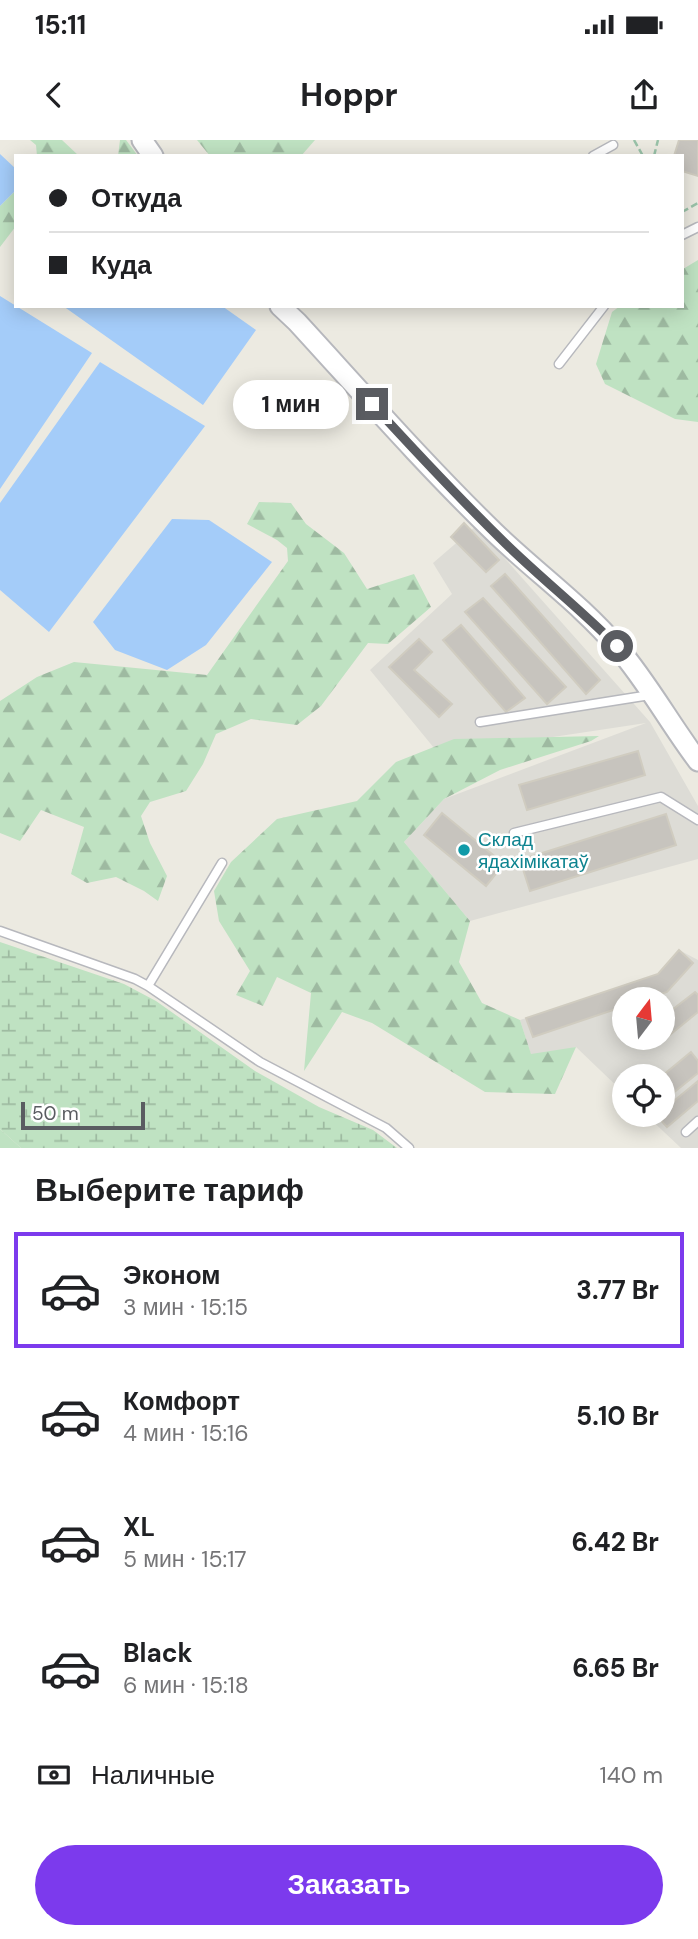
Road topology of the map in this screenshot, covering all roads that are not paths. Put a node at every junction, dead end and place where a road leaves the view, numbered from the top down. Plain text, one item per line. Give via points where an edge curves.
1 (612, 145) dead end
2 (596, 154) edge
3 (282, 308) edge
4 (602, 308) edge
5 (559, 364) dead end
6 (653, 694) junction
7 (480, 722) dead end
8 (698, 761) edge
9 (698, 820) edge
10 (514, 833) dead end
11 (222, 863) dead end
12 (0, 931) edge
13 (148, 986) junction
14 (698, 1121) edge
15 (685, 1132) dead end
16 (409, 1148) edge

1 - 2 lane
3 - 6 street via 459,498 617,646
4 - 5 lane
6 - 7 lane
6 - 8 street
9 - 10 lane via 661,797
11 - 13 lane
12 - 13 lane
13 - 16 lane via 260,1062 386,1128
14 - 15 lane

